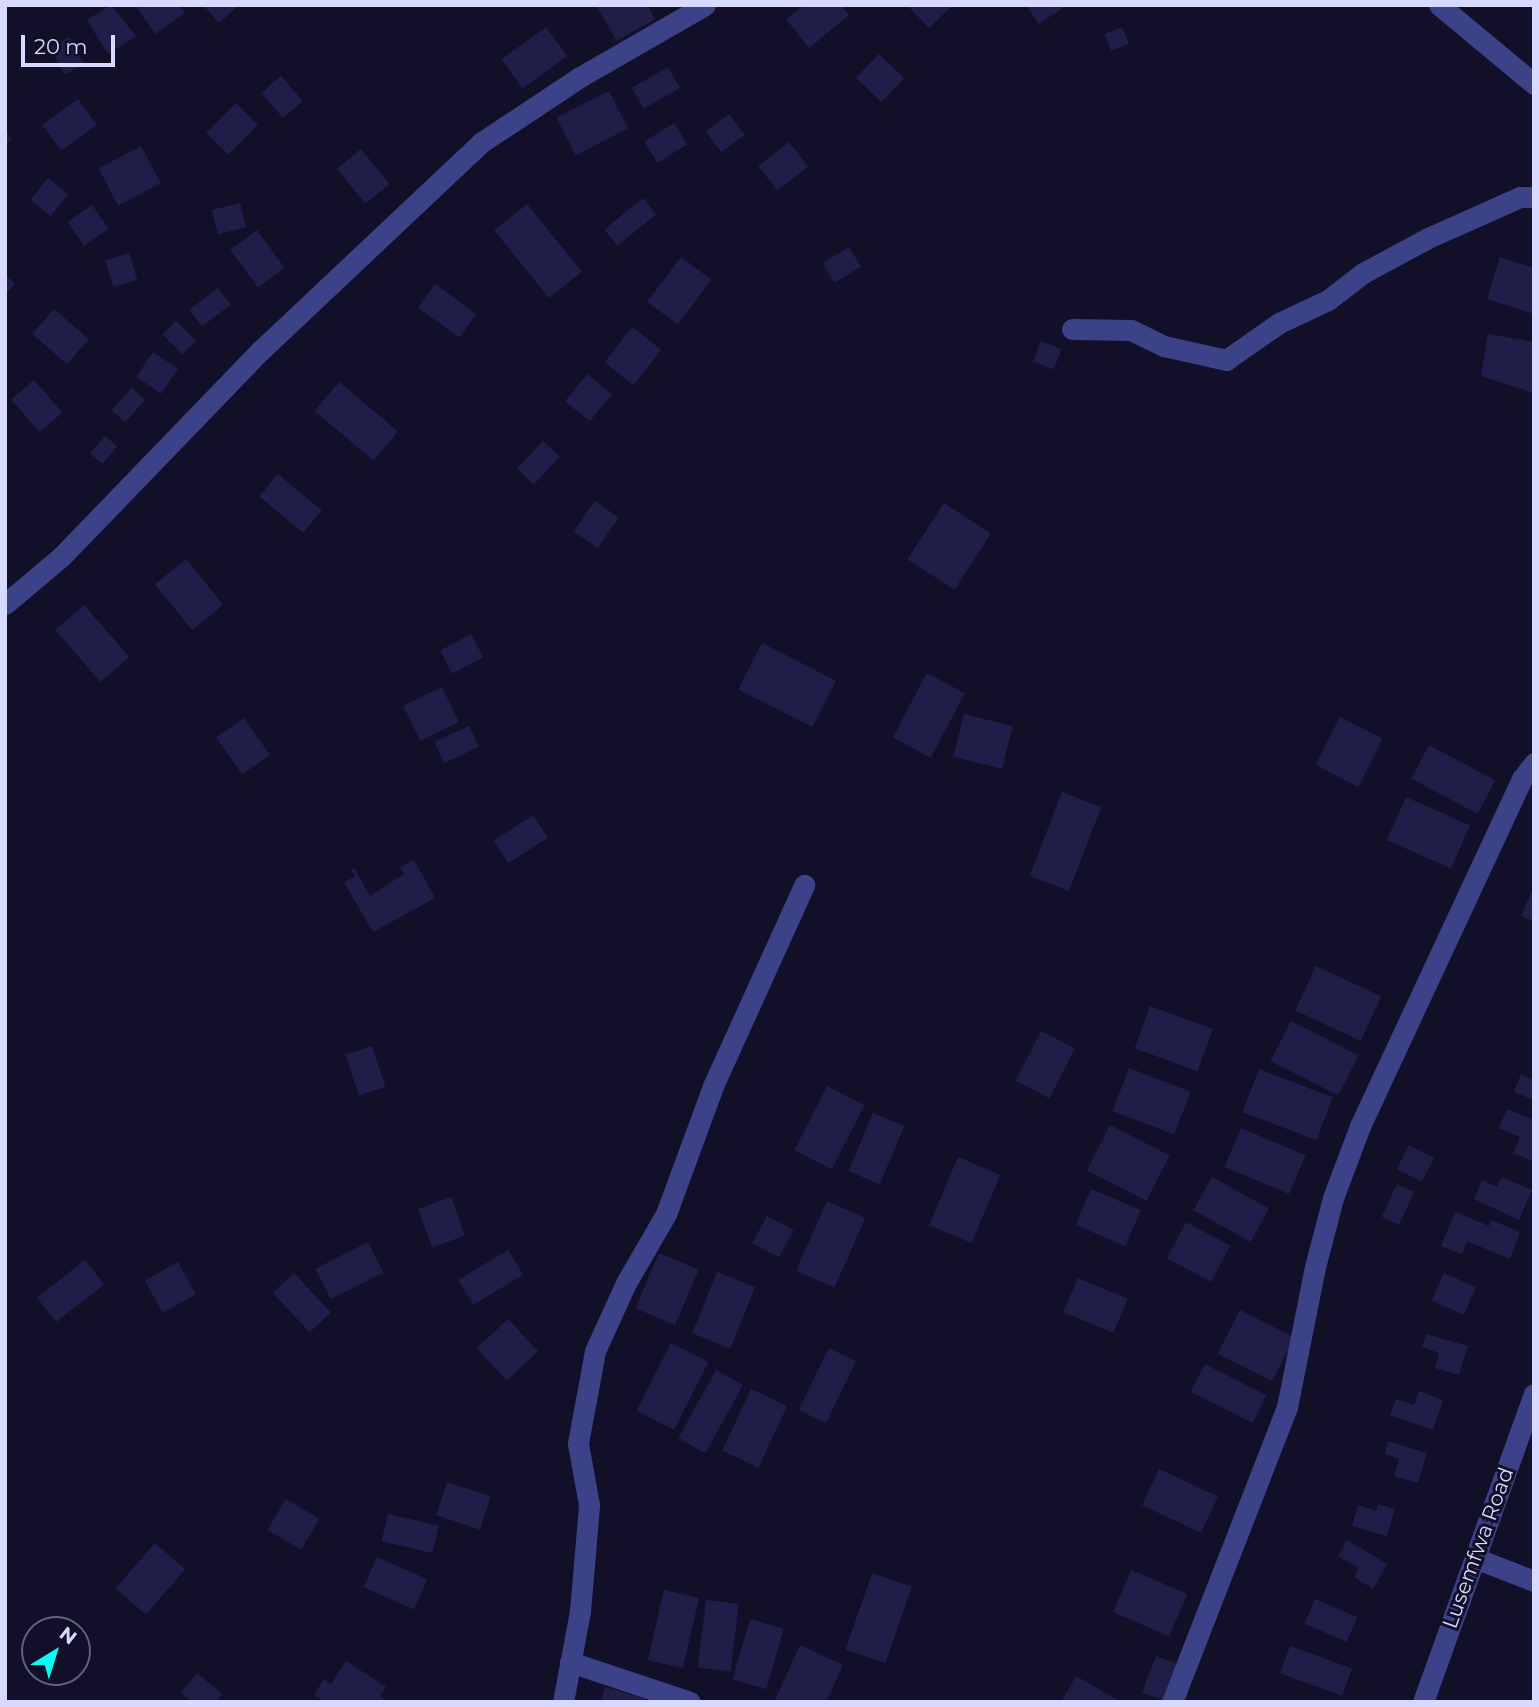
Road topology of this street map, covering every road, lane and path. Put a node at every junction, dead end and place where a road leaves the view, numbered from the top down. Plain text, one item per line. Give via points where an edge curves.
1 (705, 5) edge
2 (1439, 5) edge
3 (1534, 84) edge
4 (1534, 197) edge
5 (1072, 329) dead end
6 (5, 604) edge
7 (1534, 763) edge
8 (804, 885) dead end
9 (1534, 1394) edge
10 (1475, 1558) junction
11 (1534, 1581) edge
12 (570, 1662) junction
13 (563, 1702) edge
14 (690, 1702) edge
15 (1172, 1702) edge
16 (1423, 1702) edge

1 - 6 street via 580,77 482,142 260,351 61,557
2 - 3 street
4 - 5 street via 1520,197 1428,238 1363,273 1328,300 1279,323 1226,360 1164,346 1131,330
7 - 15 street via 1522,779 1360,1126 1333,1198 1287,1407
8 - 12 street via 713,1086 666,1214 626,1283 595,1351 578,1443 589,1504
9 - 10 street, Lusemfwa Road
10 - 11 street
10 - 16 street, Lusemfwa Road
12 - 13 street
12 - 14 street

